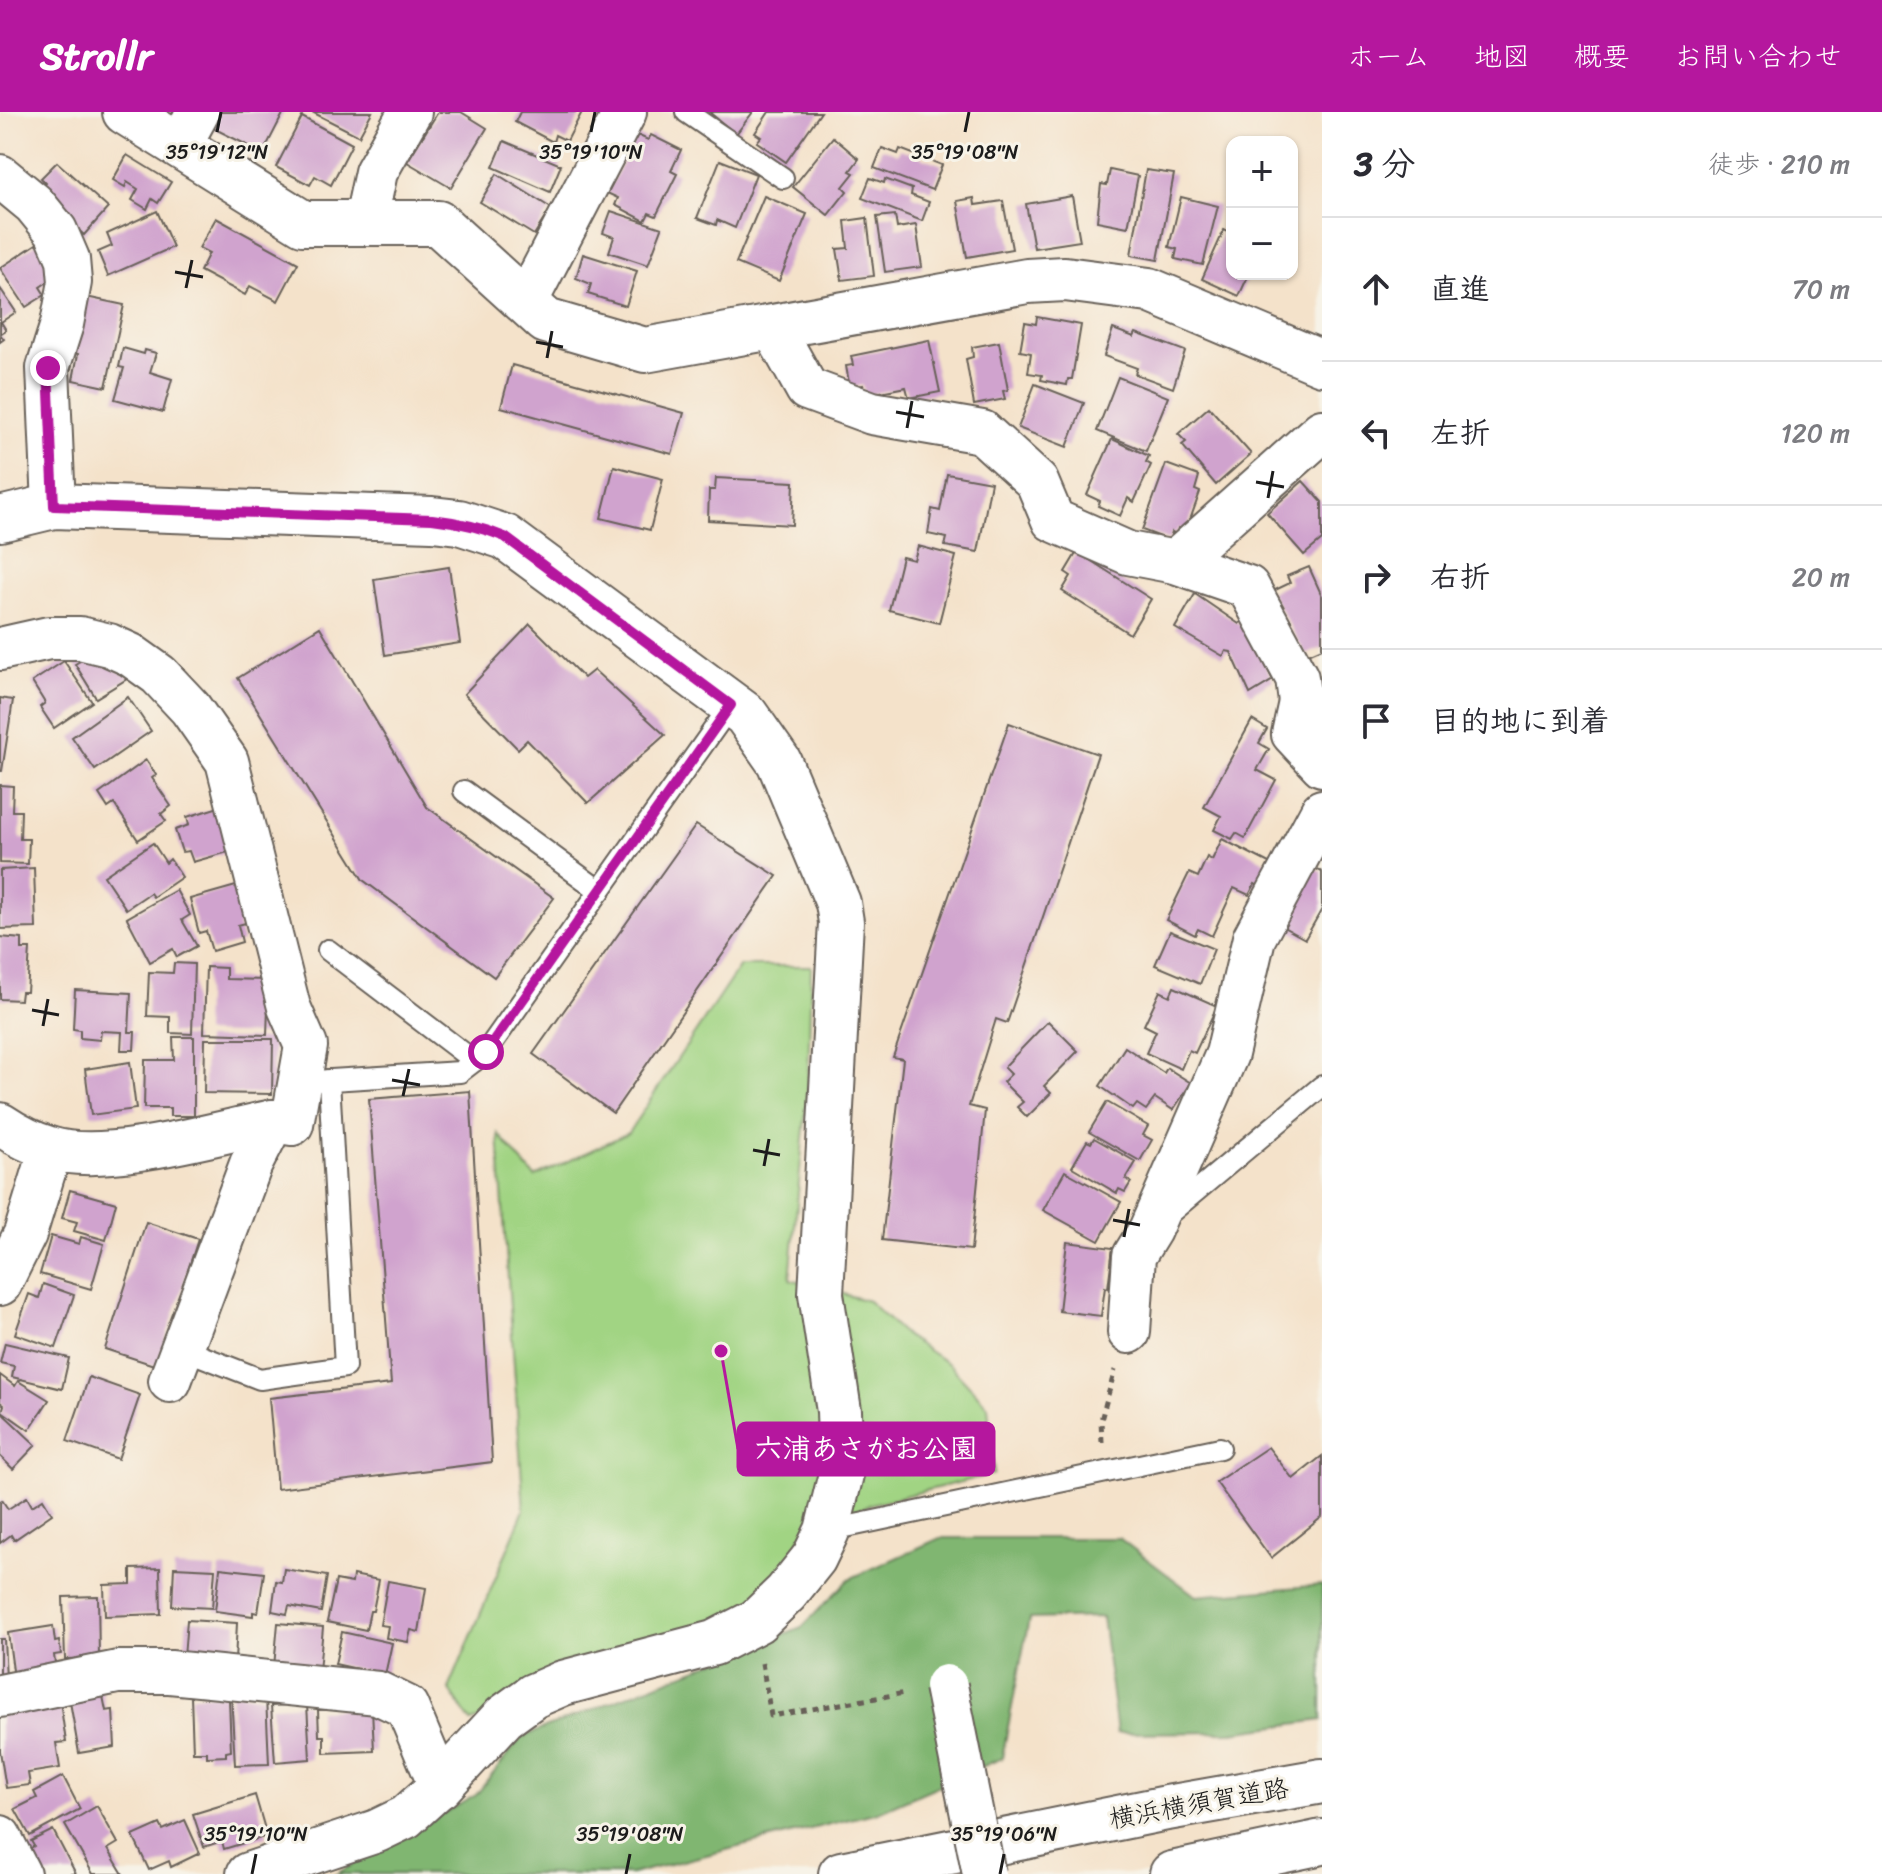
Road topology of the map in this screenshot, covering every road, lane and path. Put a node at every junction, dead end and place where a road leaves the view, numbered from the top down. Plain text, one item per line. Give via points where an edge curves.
1 (125, 112) edge
2 (410, 112) edge
3 (625, 112) edge
4 (686, 112) edge
5 (189, 129) edge
6 (0, 176) edge
7 (783, 178) dead end
8 (365, 224) junction
9 (526, 302) junction
10 (773, 328) junction
11 (1322, 363) edge
12 (1322, 431) edge
13 (54, 506) junction
14 (0, 519) edge
15 (1175, 562) junction
16 (0, 649) edge
17 (1310, 690) edge
18 (731, 705) junction
19 (1322, 765) edge
20 (464, 791) dead end
21 (1322, 811) edge
22 (600, 891) junction
23 (328, 950) dead end
24 (474, 1061) junction
25 (314, 1081) junction
26 (1322, 1086) edge
27 (273, 1121) junction
28 (0, 1124) edge
29 (51, 1149) junction
30 (1150, 1230) junction
31 (0, 1284) edge
32 (1129, 1332) joint
33 (177, 1365) joint
34 (1220, 1448) dead end
35 (1102, 1453) dead end
36 (827, 1531) junction
37 (755, 1622) junction
38 (946, 1686) joint
39 (0, 1696) edge
40 (1322, 1781) edge
41 (440, 1786) junction
42 (0, 1837) edge
43 (1322, 1842) edge
44 (19, 1874) edge
45 (248, 1874) edge
46 (841, 1874) edge
47 (984, 1874) edge
48 (1172, 1874) edge

1 - 5 main road
2 - 8 street via 376,172
3 - 9 street
4 - 7 lane
5 - 8 main road via 303,223
6 - 13 street via 34,204 56,231 68,259 70,282 48,368
8 - 9 main road via 438,223
9 - 10 main road via 546,321 645,350
10 - 11 main road via 1027,281 1065,279 1149,290
10 - 15 street via 807,389 872,413 982,432 1037,482 1053,520 1128,553
12 - 15 street
13 - 14 main road
13 - 18 main road via 432,519 487,529 505,537
15 - 17 street via 1248,587
16 - 25 street via 49,638 109,645 159,675 190,708 227,761 289,1007
17 - 19 street via 1293,734
18 - 22 lane
18 - 36 main road via 746,715 779,762 831,884 841,922 821,1294 842,1441 841,1474
20 - 22 lane
21 - 30 street via 1254,938 1227,1054
22 - 24 lane via 486,1052
23 - 24 lane
24 - 25 lane via 460,1072
25 - 27 street via 292,1124
25 - 33 lane via 345,1367 260,1379
26 - 30 lane
27 - 29 street via 126,1151
27 - 33 street via 251,1164
28 - 29 street
29 - 31 street via 25,1234
30 - 32 street via 1134,1256
32 - 35 path via 1101,1420
34 - 36 lane
36 - 37 main road via 814,1558
37 - 38 path via 771,1716
37 - 41 main road via 714,1643 563,1683 533,1696 504,1717
38 - 47 street, bridge
39 - 41 street via 118,1672 170,1672 378,1693 407,1707
40 - 46 main road, 横浜横須賀道路
41 - 45 street via 406,1817 377,1831
42 - 44 street
43 - 48 main road

